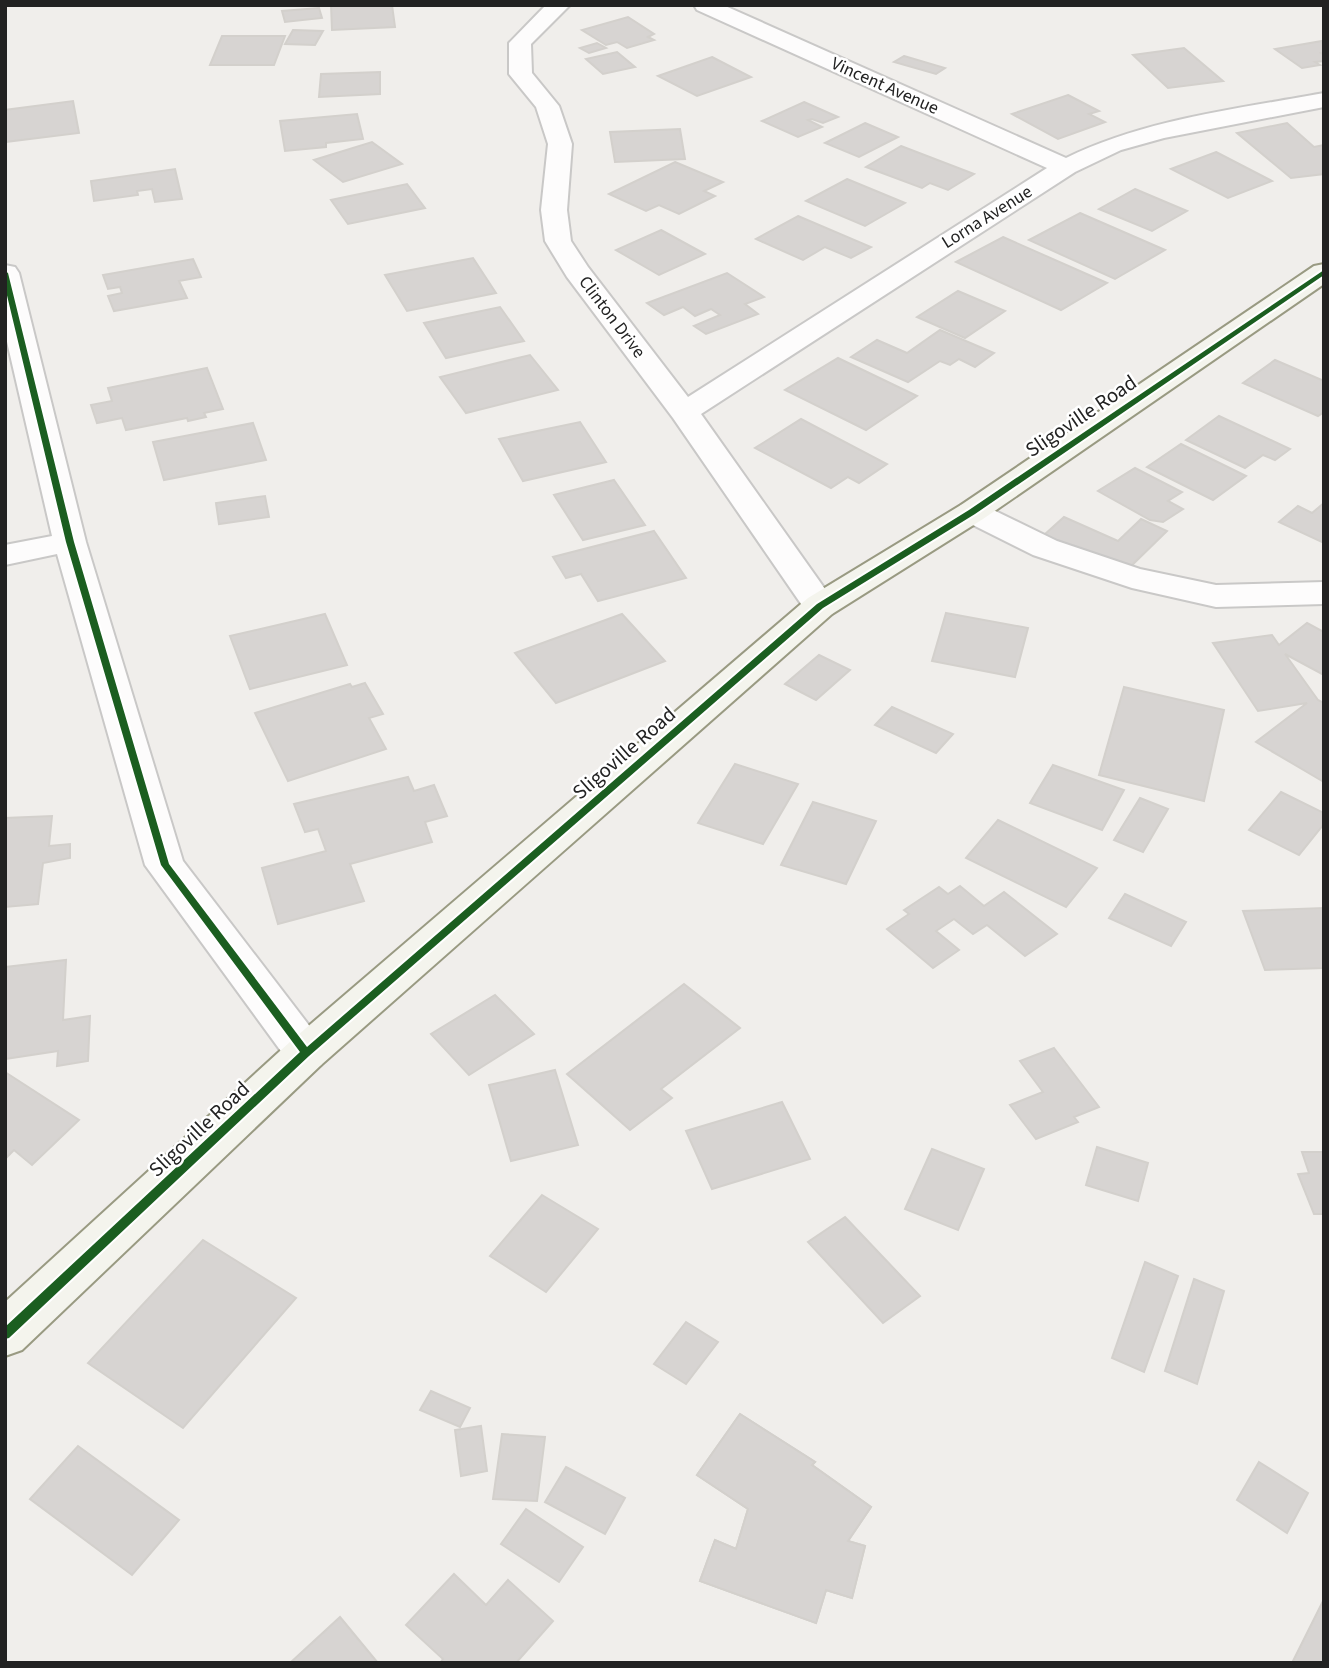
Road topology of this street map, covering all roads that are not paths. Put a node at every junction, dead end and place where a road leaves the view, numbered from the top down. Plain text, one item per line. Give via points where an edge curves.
1 (559, 5) edge
2 (705, 5) edge
3 (1324, 100) edge
4 (1066, 167) junction
5 (1324, 272) edge
6 (5, 273) edge
7 (684, 412) junction
8 (972, 512) junction
9 (69, 542) junction
10 (5, 555) edge
11 (1324, 593) edge
12 (820, 606) junction
13 (306, 1053) junction
14 (5, 1334) edge

1 - 7 street, Clinton Drive via 520,43 521,74 547,106 560,144 554,210 558,241
2 - 4 street, Vincent Avenue
3 - 4 street, Lorna Avenue via 1161,131 1112,145
4 - 7 street, Lorna Avenue
5 - 8 street, Sligoville Road
6 - 9 street
7 - 12 street, Clinton Drive
8 - 11 street via 1045,548 1132,578 1216,596
8 - 12 street, Sligoville Road
9 - 10 street
9 - 13 street via 165,865
12 - 13 street, Sligoville Road
13 - 14 street, Sligoville Road

